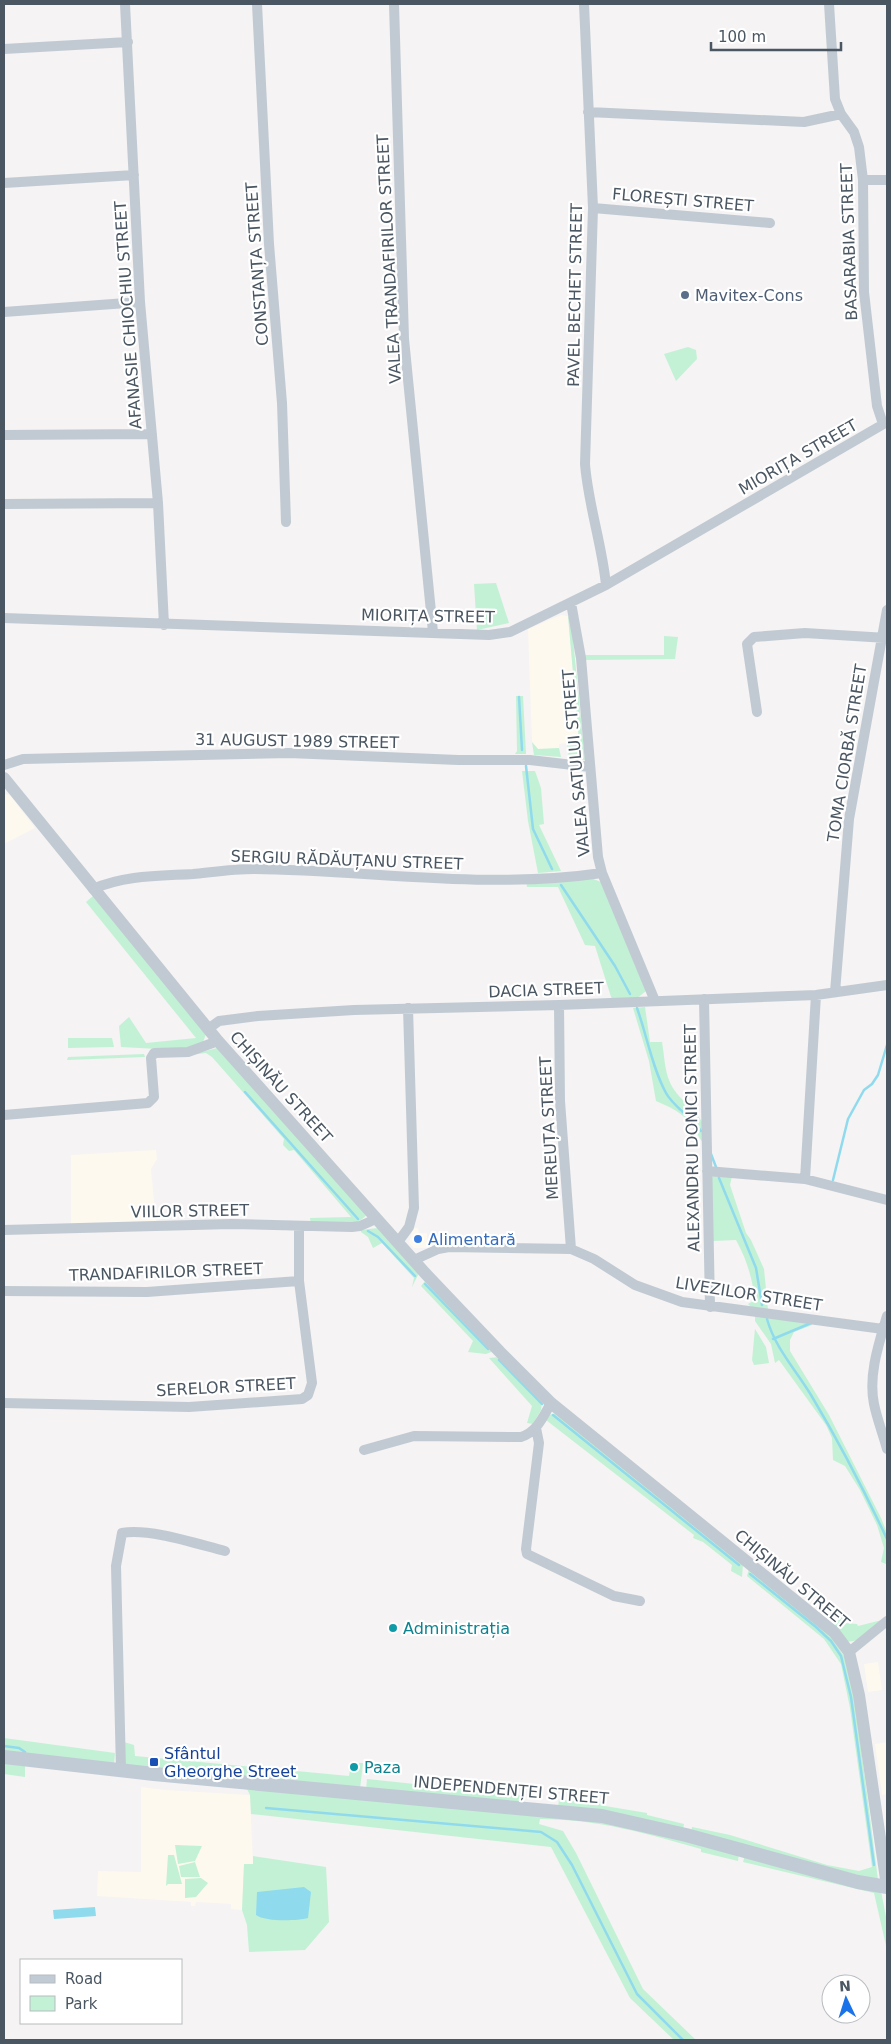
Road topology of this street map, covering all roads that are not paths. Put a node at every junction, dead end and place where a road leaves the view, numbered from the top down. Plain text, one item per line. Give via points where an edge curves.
1 (126, 4) edge
2 (258, 4) edge
3 (394, 4) edge
4 (584, 4) edge
5 (829, 4) edge
6 (128, 42) junction
7 (4, 49) edge
8 (588, 112) junction
9 (841, 114) junction
10 (134, 175) junction
11 (863, 180) junction
12 (887, 180) edge
13 (4, 182) edge
14 (593, 208) junction
15 (770, 223) dead end
16 (140, 302) junction
17 (4, 312) edge
18 (885, 423) edge
19 (152, 434) junction
20 (4, 435) edge
21 (158, 503) junction
22 (4, 504) edge
23 (286, 522) dead end
24 (606, 585) junction
25 (571, 603) junction
26 (887, 610) edge
27 (4, 618) edge
28 (164, 625) junction
29 (433, 632) junction
30 (885, 638) edge
31 (757, 712) dead end
32 (4, 765) edge
33 (590, 767) junction
34 (4, 778) edge
35 (602, 873) junction
36 (93, 890) junction
37 (887, 985) edge
38 (836, 992) junction
39 (816, 995) junction
40 (704, 999) junction
41 (655, 1000) junction
42 (559, 1005) junction
43 (408, 1008) junction
44 (208, 1029) junction
45 (218, 1041) junction
46 (4, 1115) edge
47 (707, 1171) junction
48 (805, 1179) junction
49 (887, 1200) edge
50 (376, 1219) junction
51 (299, 1226) junction
52 (4, 1230) edge
53 (398, 1242) junction
54 (571, 1249) junction
55 (414, 1260) junction
56 (300, 1282) junction
57 (4, 1292) edge
58 (710, 1306) junction
59 (887, 1316) edge
60 (883, 1329) junction
61 (4, 1403) edge
62 (551, 1403) junction
63 (536, 1428) junction
64 (887, 1449) edge
65 (364, 1450) dead end
66 (225, 1551) dead end
67 (640, 1601) dead end
68 (887, 1621) edge
69 (849, 1652) junction
70 (4, 1757) edge
71 (121, 1770) junction
72 (887, 1886) edge

1 - 6 street, AFANASIE CHIOCHIU STREET
2 - 23 street, CONSTANȚA STREET
3 - 29 street, VALEA TRANDAFIRILOR STREET via 404,339
4 - 8 street, PAVEL BECHET STREET
5 - 9 street, BASARABIA STREET via 833,84
6 - 7 street
6 - 10 street, AFANASIE CHIOCHIU STREET
8 - 9 street via 804,122
8 - 14 street, PAVEL BECHET STREET
9 - 11 street, BASARABIA STREET via 854,132
10 - 13 street
10 - 16 street, AFANASIE CHIOCHIU STREET
11 - 12 street
11 - 18 street, BASARABIA STREET via 864,292 877,406
14 - 15 street, FLOREȘTI STREET
14 - 24 street, PAVEL BECHET STREET via 585,464
16 - 17 street
16 - 19 street, AFANASIE CHIOCHIU STREET
18 - 24 street, MIORIȚA STREET
19 - 20 street
19 - 21 street, AFANASIE CHIOCHIU STREET
21 - 22 street
21 - 28 street, AFANASIE CHIOCHIU STREET
24 - 25 street, MIORIȚA STREET
25 - 29 street, MIORIȚA STREET via 510,632 489,635
25 - 33 street, VALEA SATULUI STREET via 581,658
26 - 30 street, TOMA CIORBĂ STREET
27 - 28 street, MIORIȚA STREET
28 - 29 street, MIORIȚA STREET
30 - 31 street via 805,633 754,637 747,644
30 - 38 street, TOMA CIORBĂ STREET via 849,819
32 - 33 street, 31 AUGUST 1989 STREET via 23,759 289,753 530,760
33 - 35 street, VALEA SATULUI STREET
34 - 36 street, CHIȘINĂU STREET
35 - 36 street, SERGIU RĂDĂUȚANU STREET via 508,880 253,869 138,877 112,881
35 - 41 street, VALEA SATULUI STREET
36 - 44 street, CHIȘINĂU STREET
37 - 38 street, DACIA STREET
38 - 39 street, DACIA STREET
39 - 40 street, DACIA STREET
39 - 48 street
40 - 41 street, DACIA STREET
40 - 47 street, ALEXANDRU DONICI STREET
41 - 42 street, DACIA STREET
42 - 43 street, DACIA STREET
42 - 54 street, MEREUȚA STREET via 560,1101
43 - 44 street, DACIA STREET via 258,1016 219,1021
43 - 53 street via 414,1208 409,1226
44 - 45 street, CHIȘINĂU STREET
45 - 46 street via 196,1050 152,1055 154,1097 150,1102
45 - 50 street, CHIȘINĂU STREET
47 - 48 street
47 - 58 street, ALEXANDRU DONICI STREET
48 - 49 street
50 - 51 street, VIILOR STREET via 352,1227
50 - 53 street, CHIȘINĂU STREET
51 - 52 street, VIILOR STREET via 231,1224
51 - 56 street, SERELOR STREET
53 - 55 street, CHIȘINĂU STREET
54 - 55 street, LIVEZILOR STREET via 449,1247
54 - 58 street, LIVEZILOR STREET via 642,1288 682,1302
55 - 62 street, CHIȘINĂU STREET
56 - 57 street, TRANDAFIRILOR STREET via 147,1292
56 - 61 street, SERELOR STREET via 312,1383 302,1399 189,1407
58 - 60 street, LIVEZILOR STREET
59 - 60 street
60 - 64 street via 872,1388
62 - 63 street
62 - 69 street, CHIȘINĂU STREET via 800,1603 834,1632
63 - 65 street via 521,1437 414,1436
63 - 67 street via 539,1443 526,1548 531,1558 614,1596
66 - 71 street via 151,1534 122,1533 116,1566
68 - 69 street
69 - 72 street, CHIȘINĂU STREET via 859,1695
70 - 71 main road, INDEPENDENȚEI STREET
71 - 72 main road, INDEPENDENȚEI STREET via 609,1817

